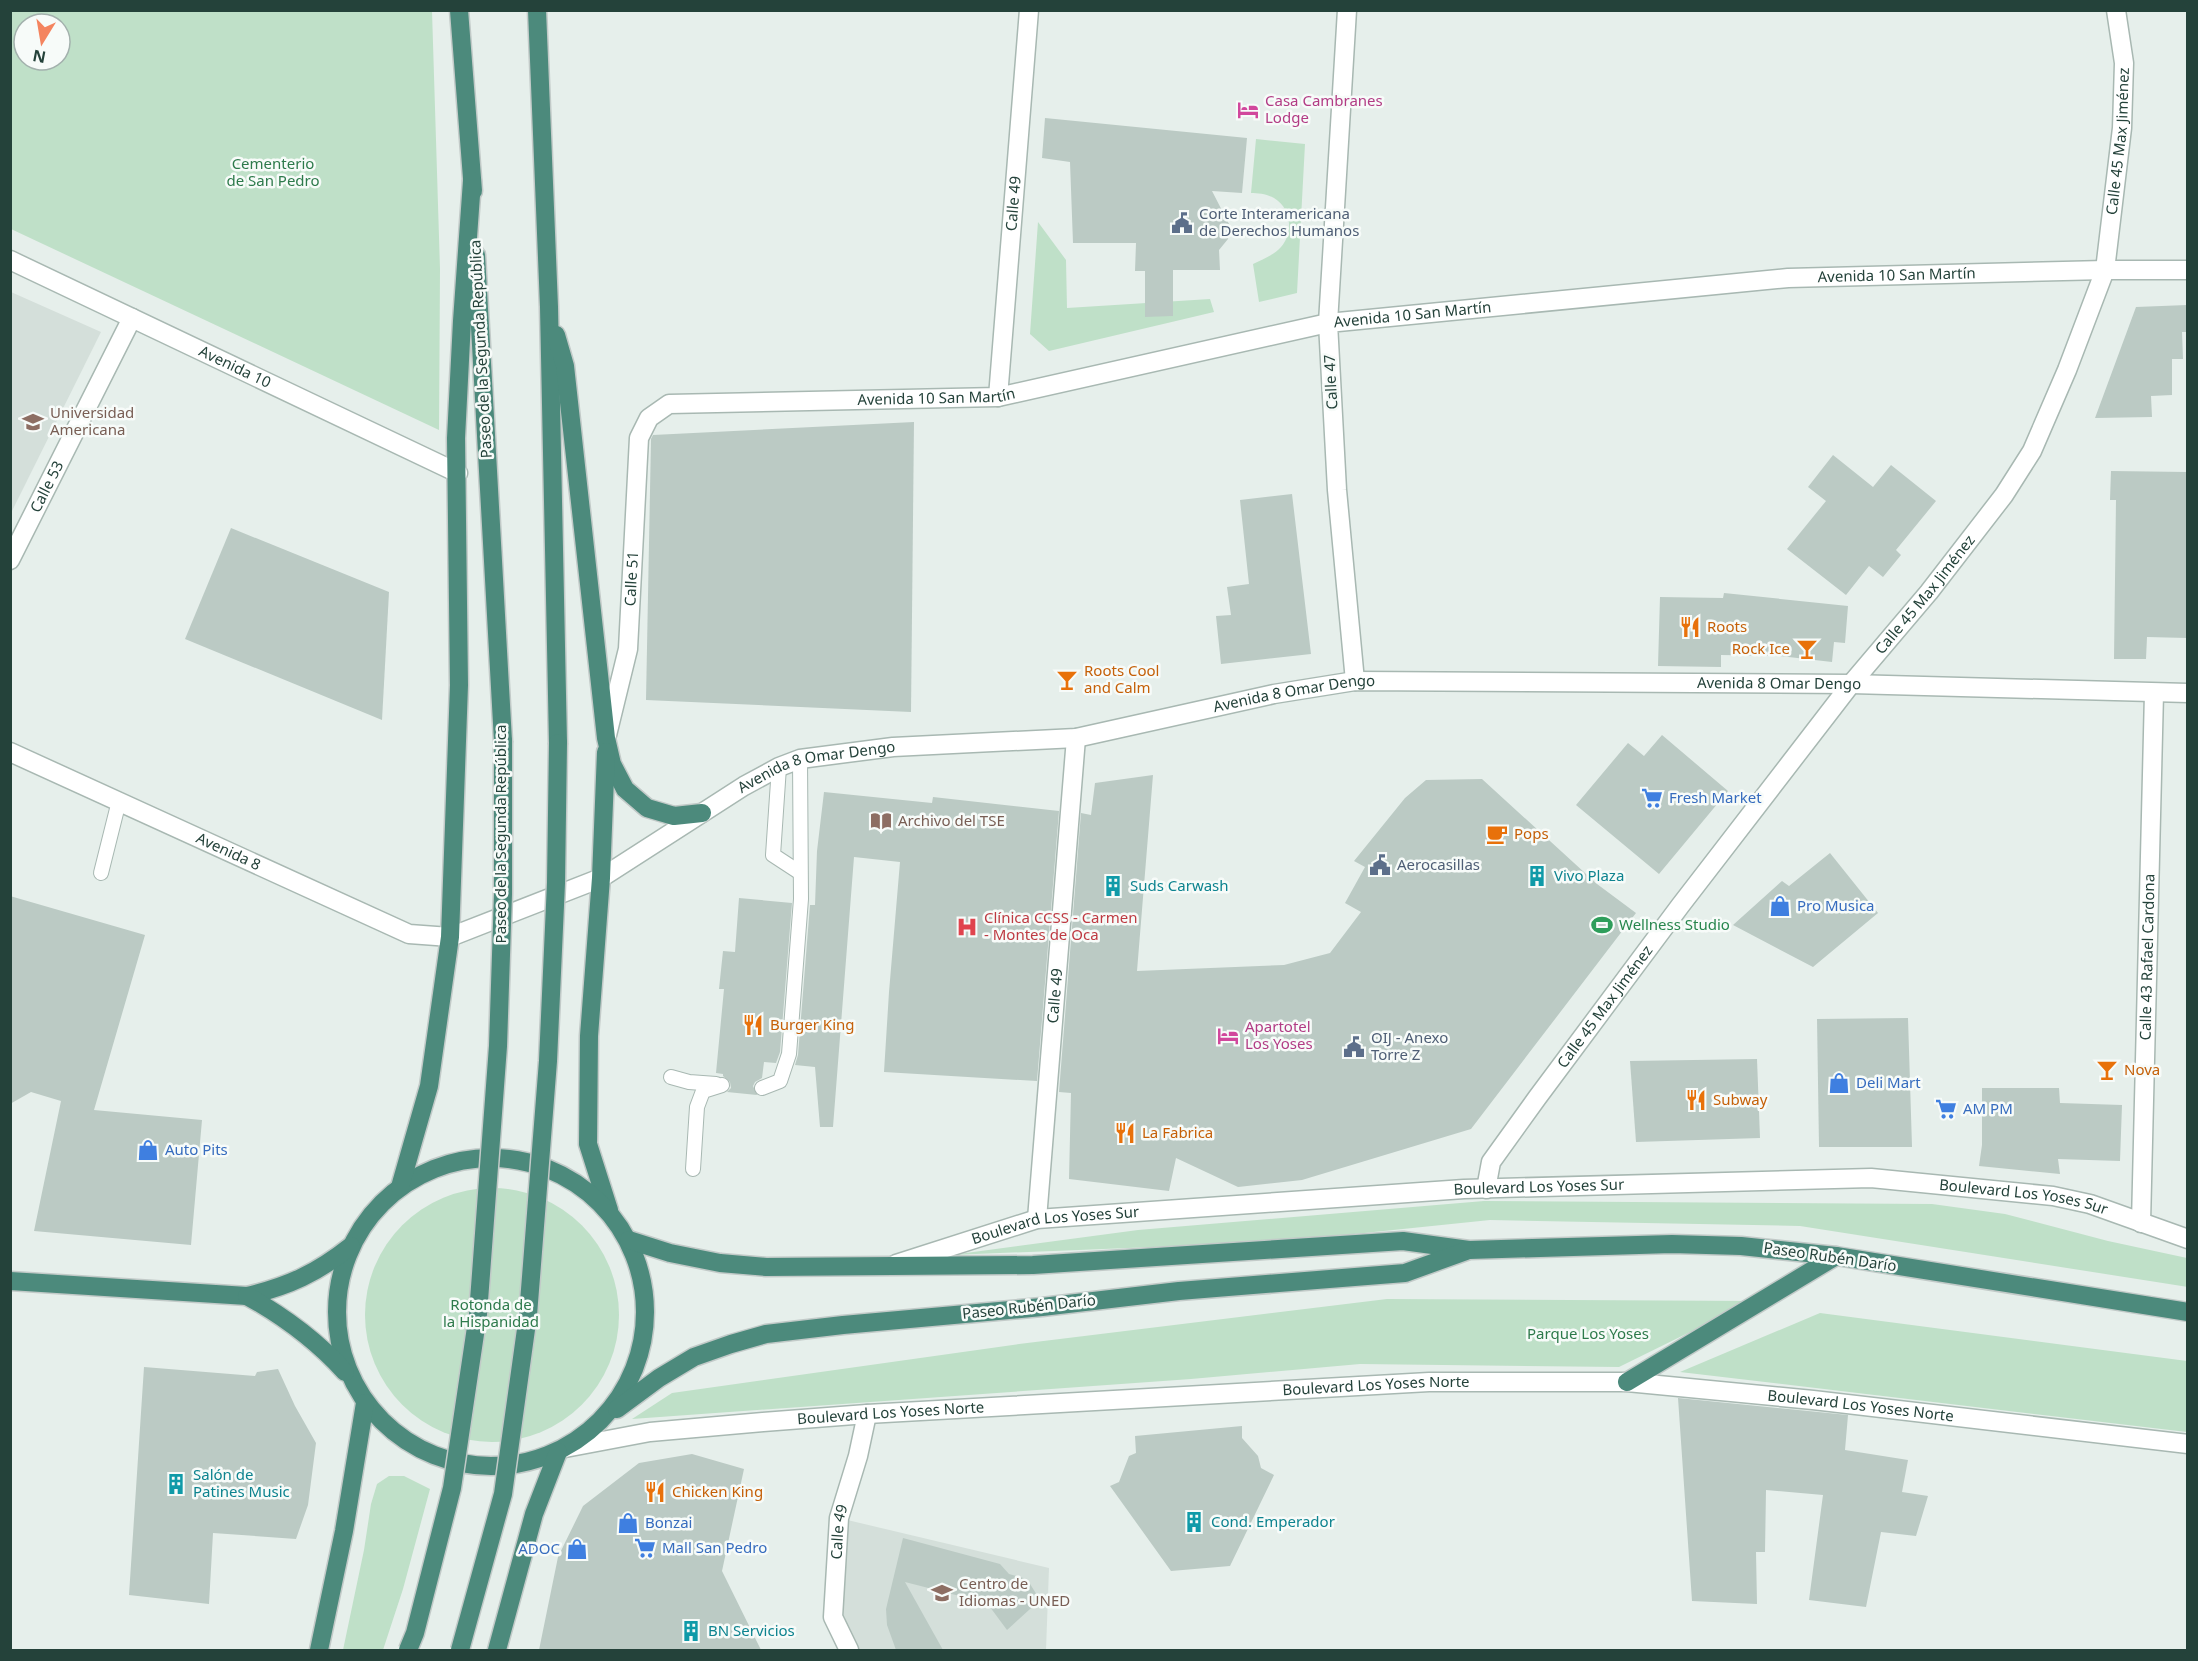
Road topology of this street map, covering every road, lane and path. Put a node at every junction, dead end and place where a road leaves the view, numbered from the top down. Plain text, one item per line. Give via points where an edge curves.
1 (459, 10) edge
2 (537, 10) edge
3 (1029, 10) edge
4 (1347, 10) edge
5 (2116, 10) edge
6 (472, 181) junction
7 (10, 260) edge
8 (2105, 270) junction
9 (2187, 270) edge
10 (549, 307) junction
11 (132, 318) junction
12 (1328, 324) junction
13 (998, 397) junction
14 (649, 418) joint
15 (458, 473) junction
16 (10, 560) edge
17 (1355, 681) junction
18 (1851, 684) junction
19 (2154, 693) junction
20 (2187, 693) edge
21 (606, 738) junction
22 (1076, 738) junction
23 (10, 752) edge
24 (800, 759) junction
25 (779, 767) junction
26 (119, 801) junction
27 (702, 813) junction
28 (799, 872) junction
29 (101, 873) dead end
30 (601, 878) junction
31 (450, 937) junction
32 (671, 1077) dead end
33 (762, 1088) dead end
34 (693, 1169) dead end
35 (400, 1187) junction
36 (1486, 1188) junction
37 (610, 1213) junction
38 (1037, 1219) junction
39 (2141, 1223) junction
40 (2187, 1239) edge
41 (629, 1240) junction
42 (351, 1246) junction
43 (1469, 1250) junction
44 (1836, 1256) junction
45 (891, 1265) junction
46 (10, 1281) edge
47 (248, 1296) junction
48 (2187, 1312) edge
49 (351, 1379) junction
50 (1627, 1382) junction
51 (365, 1402) junction
52 (867, 1414) junction
53 (606, 1417) junction
54 (2187, 1444) edge
55 (561, 1450) junction
56 (319, 1650) edge
57 (408, 1650) edge
58 (460, 1650) edge
59 (496, 1650) edge
60 (849, 1650) edge

1 - 6 highway, Paseo de la Segunda República
2 - 10 highway
3 - 13 street, Calle 49
4 - 12 street, Calle 47
5 - 8 street, Calle 45 Max Jiménez via 2124,63 2122,128
6 - 15 highway via 461,333
6 - 57 highway, Paseo de la Segunda República, bridge via 503,741 498,1046 478,1314 452,1488
7 - 11 street, Avenida 10
8 - 9 street, Avenida 10 San Martín
8 - 12 street, Avenida 10 San Martín via 1788,278
8 - 18 street, Calle 45 Max Jiménez via 2032,451 1997,504 1929,592
10 - 21 highway via 565,366
10 - 58 highway, bridge via 558,743 548,1061 528,1315 503,1494
11 - 15 street, Avenida 10
11 - 16 street, Calle 53
12 - 13 street, Avenida 10 San Martín
12 - 17 street, Calle 47 via 1336,489
13 - 14 street, Avenida 10 San Martín via 669,404
14 - 21 street, Calle 51 via 639,438 628,649
15 - 31 highway via 459,685
17 - 18 street, Avenida 8 Omar Dengo
17 - 22 street, Avenida 8 Omar Dengo via 1274,694
18 - 19 street, Avenida 8 Omar Dengo
18 - 36 street, Calle 45 Max Jiménez via 1537,1098 1491,1162
19 - 20 street, Avenida 8 Omar Dengo
19 - 39 street, Calle 43 Rafael Cardona
21 - 27 highway via 612,764 625,789 647,808 674,816
21 - 30 highway
22 - 24 street, Avenida 8 Omar Dengo via 892,747
22 - 38 street, Calle 49
23 - 26 street, Avenida 8
24 - 25 street, Avenida 8 Omar Dengo
24 - 28 lane
25 - 27 street, Avenida 8 Omar Dengo
25 - 28 lane via 773,855
26 - 29 lane
26 - 31 street, Avenida 8 via 409,934
27 - 30 street, Avenida 8 Omar Dengo
28 - 33 lane via 801,900 789,1054 780,1081
30 - 31 street, Avenida 8 Omar Dengo
30 - 37 highway via 589,1036 588,1144
31 - 35 highway via 429,1086
32 - 34 lane via 722,1085 703,1091 697,1107
35 - 37 highway via 428,1170 460,1161 526,1161 558,1173 586,1190
35 - 42 highway via 364,1223
36 - 38 street, Boulevard Los Yoses Sur
36 - 39 street, Boulevard Los Yoses Sur via 1872,1178 2053,1196 2090,1204
37 - 41 highway
38 - 45 street, Boulevard Los Yoses Sur
39 - 40 street, Boulevard Los Yoses Sur
41 - 45 highway, Paseo Rubén Darío via 720,1263 766,1267
41 - 53 highway via 644,1285 645,1332 632,1377
42 - 47 highway via 303,1278
42 - 49 highway via 340,1278 336,1312 340,1346
43 - 44 highway, Paseo Rubén Darío via 1672,1244 1741,1246
43 - 45 highway, Paseo Rubén Darío via 1404,1241 1033,1264
43 - 53 highway, Paseo Rubén Darío via 1405,1273 1179,1291 766,1335 694,1357
44 - 48 highway, Paseo Rubén Darío
44 - 50 highway
46 - 47 highway
47 - 49 highway via 304,1332
49 - 51 highway
50 - 52 street, Boulevard Los Yoses Norte via 1429,1382
50 - 54 street, Boulevard Los Yoses Norte
51 - 55 highway via 395,1433 432,1454 474,1466 517,1464
51 - 56 highway
52 - 55 street, Boulevard Los Yoses Norte via 650,1432
52 - 60 street, Calle 49 via 839,1518 833,1617
53 - 55 highway
55 - 59 highway via 534,1514

